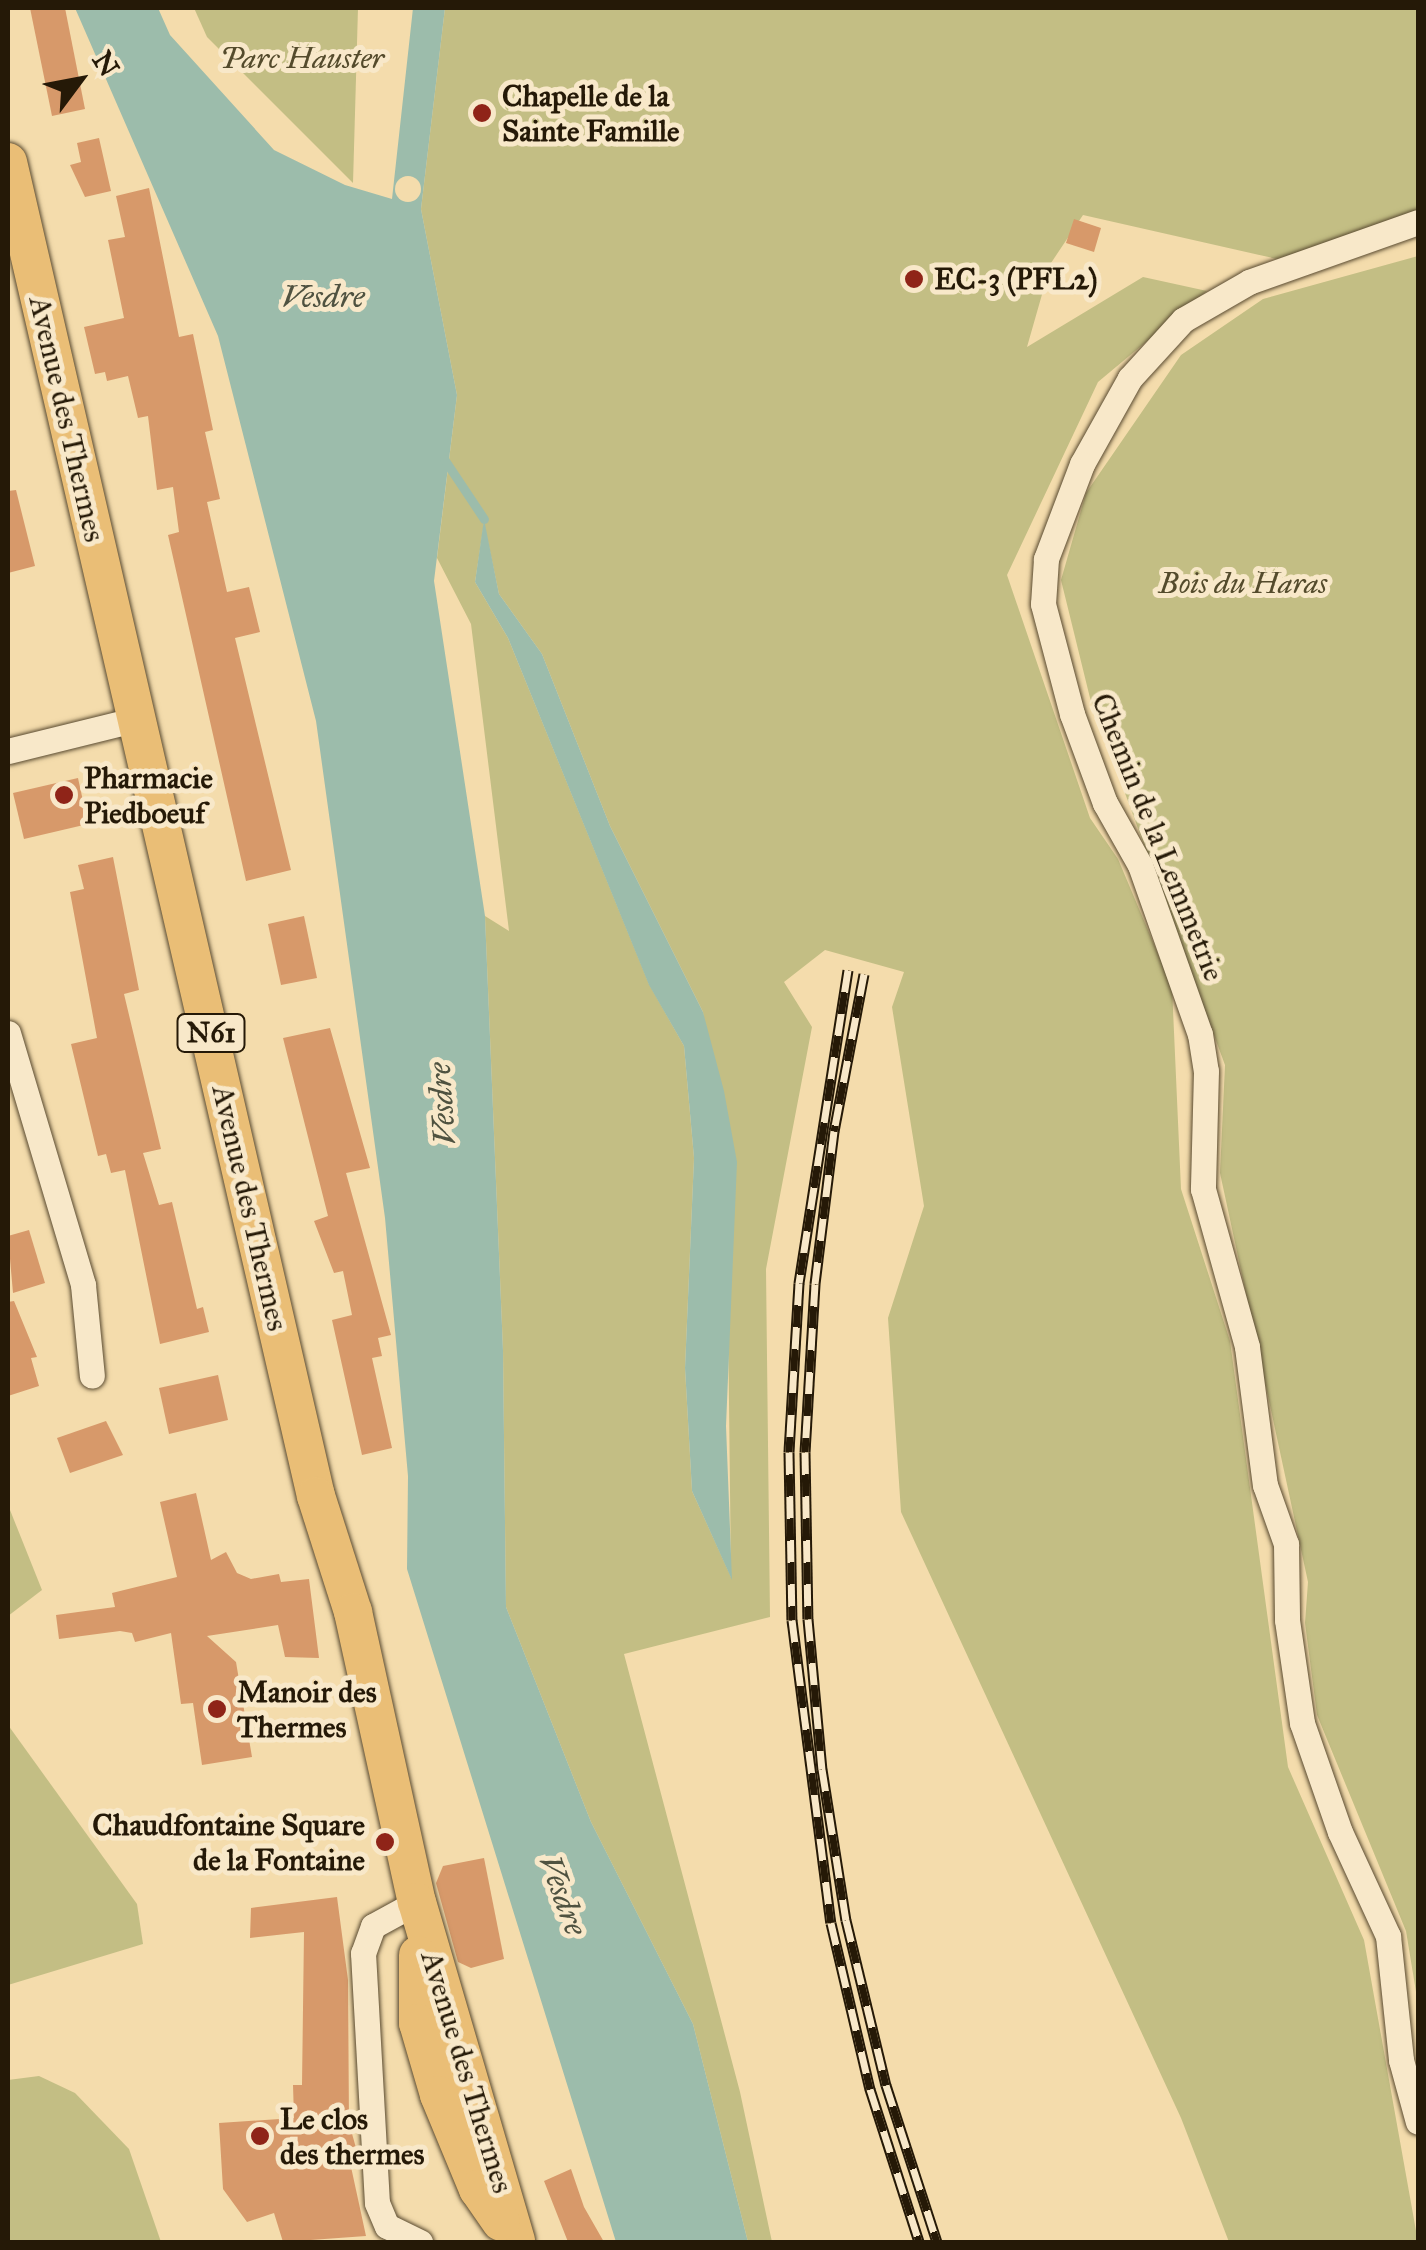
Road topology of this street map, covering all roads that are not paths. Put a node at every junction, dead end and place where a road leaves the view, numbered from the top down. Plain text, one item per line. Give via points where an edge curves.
1 (8, 162) edge
2 (1418, 222) edge
3 (137, 718) junction
4 (8, 751) edge
5 (8, 1032) edge
6 (92, 1376) dead end
7 (417, 1902) junction
8 (1418, 2122) edge
9 (387, 2234) edge
10 (420, 2242) edge
11 (505, 2242) edge
12 (516, 2242) edge

1 - 3 main road, Avenue des Thermes / N61
2 - 8 street, Chemin de la Lemmetrie via 1250,282 1183,320 1130,378 1082,464 1046,558 1043,604 1098,786 1140,865 1200,1034 1206,1071 1203,1189 1247,1347 1265,1485 1286,1544 1286,1620 1302,1723 1340,1832 1388,1936 1401,2060
3 - 4 street
3 - 7 main road, Avenue des Thermes / N61 via 316,1496 381,1726
5 - 6 street via 82,1285
7 - 9 street via 372,1926 362,1953 377,2203
7 - 12 main road, Avenue des Thermes / N61 via 418,2023 478,2189
9 - 10 street
11 - 12 street, Avenue des Thermes

